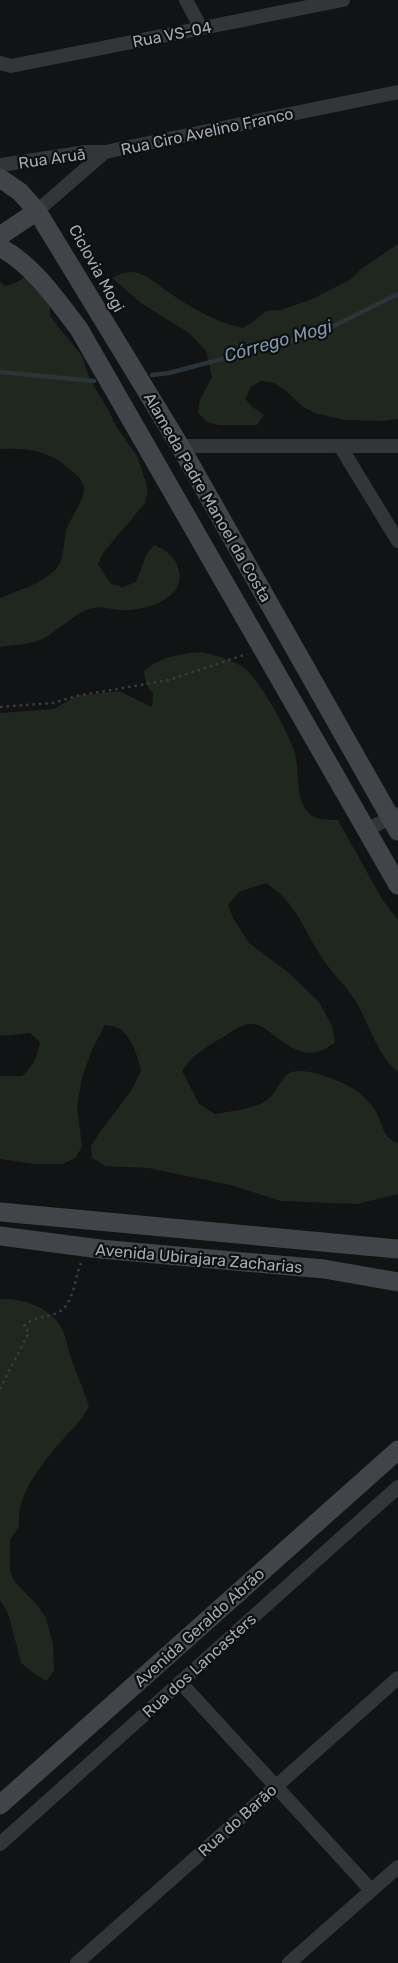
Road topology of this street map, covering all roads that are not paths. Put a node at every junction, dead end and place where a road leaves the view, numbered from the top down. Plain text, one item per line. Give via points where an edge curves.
1 (186, 0) edge
2 (343, 0) edge
3 (201, 28) junction
4 (0, 63) edge
5 (398, 92) edge
6 (105, 152) junction
7 (0, 165) edge
8 (0, 178) edge
9 (37, 211) junction
10 (0, 236) edge
11 (0, 247) edge
12 (180, 446) junction
13 (340, 446) junction
14 (398, 446) edge
15 (398, 541) edge
16 (396, 821) edge
17 (366, 830) junction
18 (398, 885) edge
19 (0, 1212) edge
20 (0, 1236) edge
21 (398, 1249) edge
22 (398, 1282) edge
23 (398, 1450) edge
24 (398, 1487) edge
25 (398, 1678) edge
26 (180, 1682) junction
27 (276, 1786) junction
28 (0, 1805) edge
29 (0, 1844) edge
30 (398, 1867) edge
31 (371, 1890) junction
32 (77, 1963) edge
33 (289, 1963) edge

1 - 3 street
2 - 3 street, Rua VS-04
3 - 4 street, Rua VS-04 via 11,66
5 - 6 street, Rua Ciro Avelino Franco
6 - 7 street, Rua Aruã
6 - 9 street, Rua Ciro Avelino Franco
8 - 9 main road, Alameda Padre Manoel da Costa via 20,192
9 - 10 main road
9 - 12 main road, Alameda Padre Manoel da Costa
11 - 17 main road, Alameda Padre Manoel da Costa via 17,256 42,281 79,329
12 - 13 street
12 - 16 main road, Alameda Padre Manoel da Costa
13 - 14 street
13 - 15 street
16 - 17 street
17 - 18 main road, Alameda Padre Manoel da Costa
19 - 21 main road, Avenida Ubirajara Zacharias
20 - 22 main road, Avenida Ubirajara Zacharias via 87,1248 324,1269
23 - 28 main road, Avenida Geraldo Abrão
24 - 26 street, Rua dos Lancasters
25 - 27 street, Rua do Barão
26 - 27 street
26 - 29 street, Rua dos Lancasters
27 - 31 street
27 - 32 street, Rua do Barão
30 - 31 street
31 - 33 street

